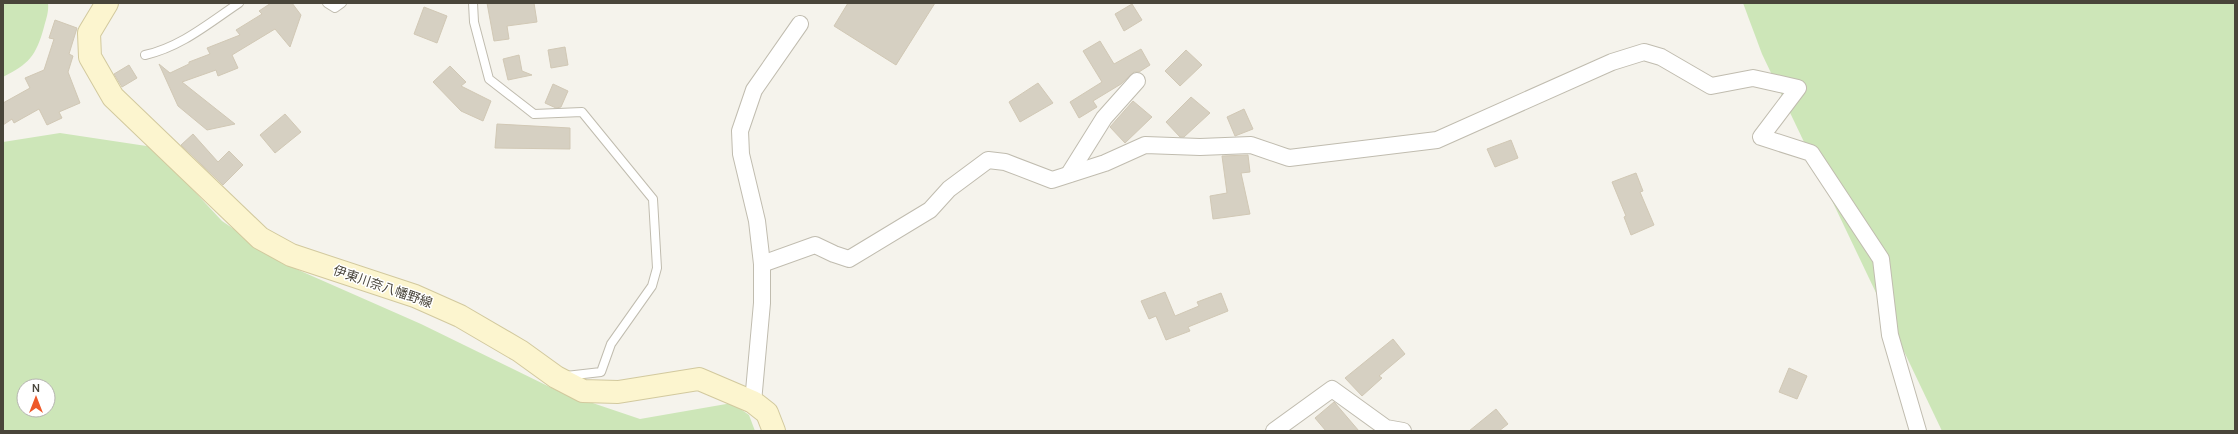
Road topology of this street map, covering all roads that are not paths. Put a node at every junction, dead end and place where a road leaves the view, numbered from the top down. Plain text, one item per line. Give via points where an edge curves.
1 (107, 3) edge
2 (239, 3) edge
3 (327, 3) edge
4 (342, 3) edge
5 (473, 3) edge
6 (800, 24) dead end
7 (144, 55) dead end
8 (1137, 81) dead end
9 (1069, 174) junction
10 (762, 264) junction
11 (556, 377) junction
12 (753, 402) junction
13 (774, 431) edge
14 (1274, 431) edge
15 (1403, 431) edge
16 (1918, 431) edge

1 - 11 main road, 伊東川奈八幡野線 via 89,33 90,57 113,97 260,238 291,255 415,296 460,316 520,351
2 - 7 lane via 186,40 162,51
3 - 4 lane via 335,8
5 - 11 lane via 474,22 489,78 534,114 582,112 653,199 657,268 652,286 611,344 601,372
6 - 10 street via 754,90 740,131 741,154 757,221
8 - 9 street via 1104,118
9 - 10 street via 1052,180 1005,162 988,160 949,189 930,210 849,259 815,245
9 - 16 street via 1105,163 1145,145 1252,145 1289,158 1437,140 1612,62 1644,52 1661,57 1711,86 1753,78 1798,88 1761,137 1811,153 1881,259 1890,335
10 - 12 street via 762,303
11 - 12 main road, 伊東川奈八幡野線 via 583,391 611,392 699,379
12 - 13 main road, 伊東川奈八幡野線 via 767,412
14 - 15 street via 1332,389 1386,428

